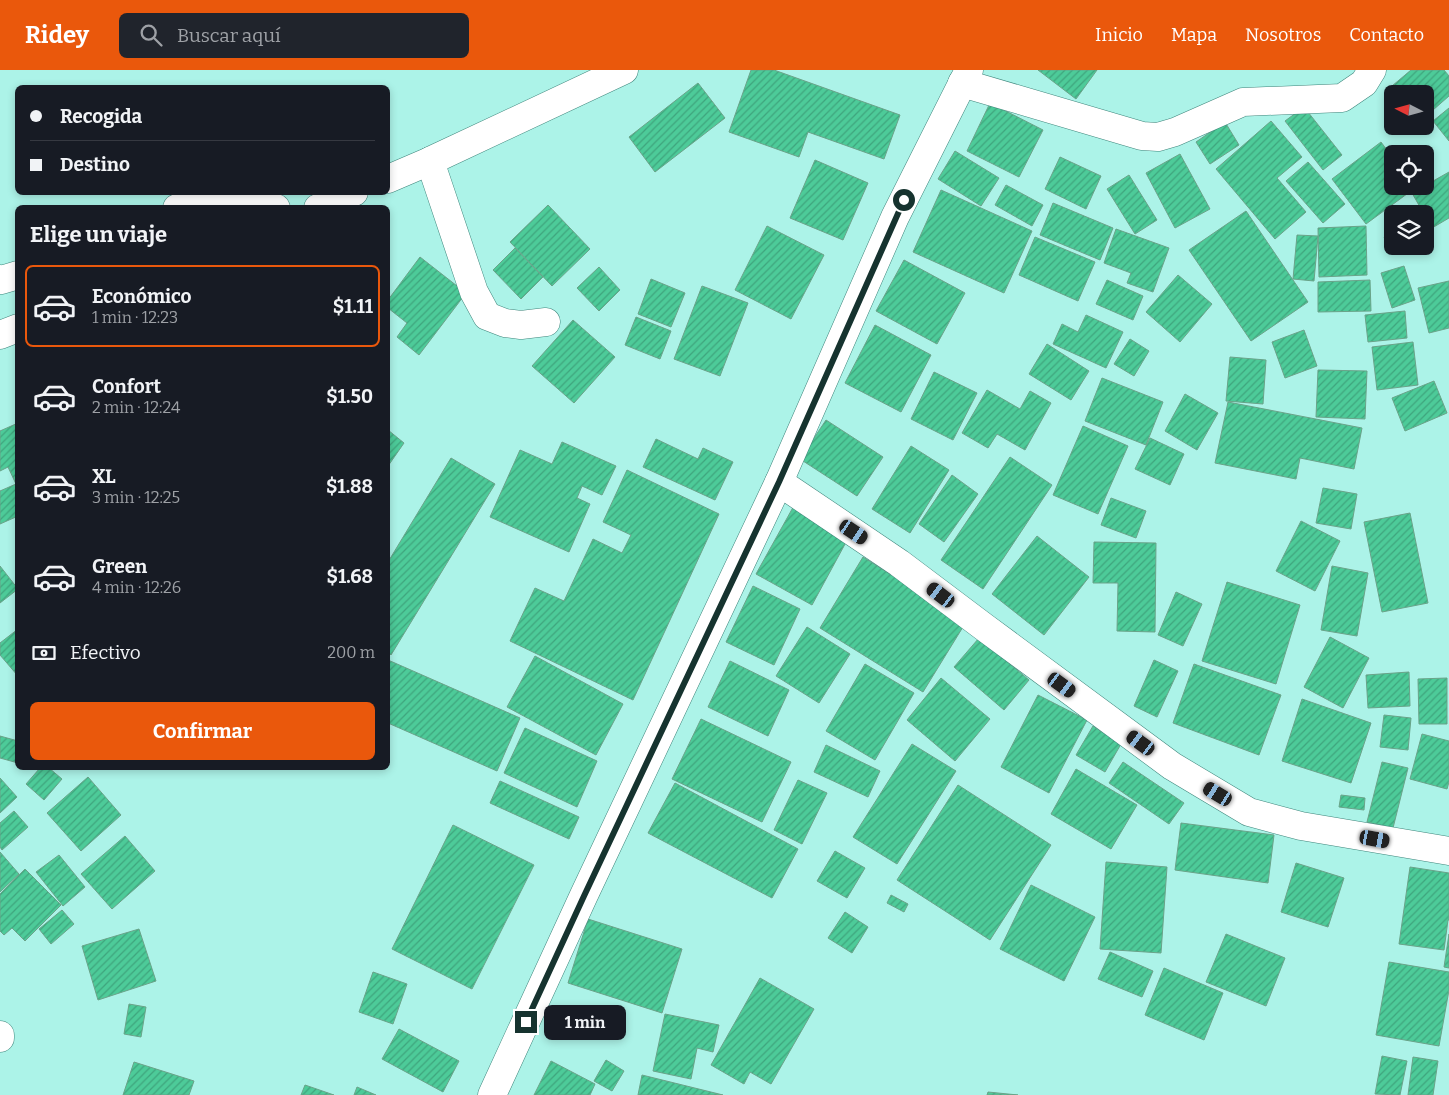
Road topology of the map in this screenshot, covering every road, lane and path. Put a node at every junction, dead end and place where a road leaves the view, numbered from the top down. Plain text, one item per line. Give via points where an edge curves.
1 (624, 70) edge
2 (1372, 70) edge
3 (961, 74) edge
4 (430, 161) junction
5 (390, 178) edge
6 (347, 195) edge
7 (185, 205) edge
8 (267, 205) edge
9 (325, 205) edge
10 (15, 276) edge
11 (0, 279) edge
12 (546, 322) dead end
13 (15, 329) edge
14 (0, 335) edge
15 (779, 482) junction
16 (1449, 851) edge
17 (492, 1095) edge

1 - 4 street
2 - 3 street via 1364,83 1342,98 1243,102 1158,137 1142,136
3 - 15 street
4 - 5 street
4 - 12 street via 474,292 488,316 521,325
6 - 9 street
7 - 8 street via 239,196
10 - 11 street
13 - 14 street
15 - 16 street via 899,562 1172,766 1248,812 1301,826
15 - 17 street

